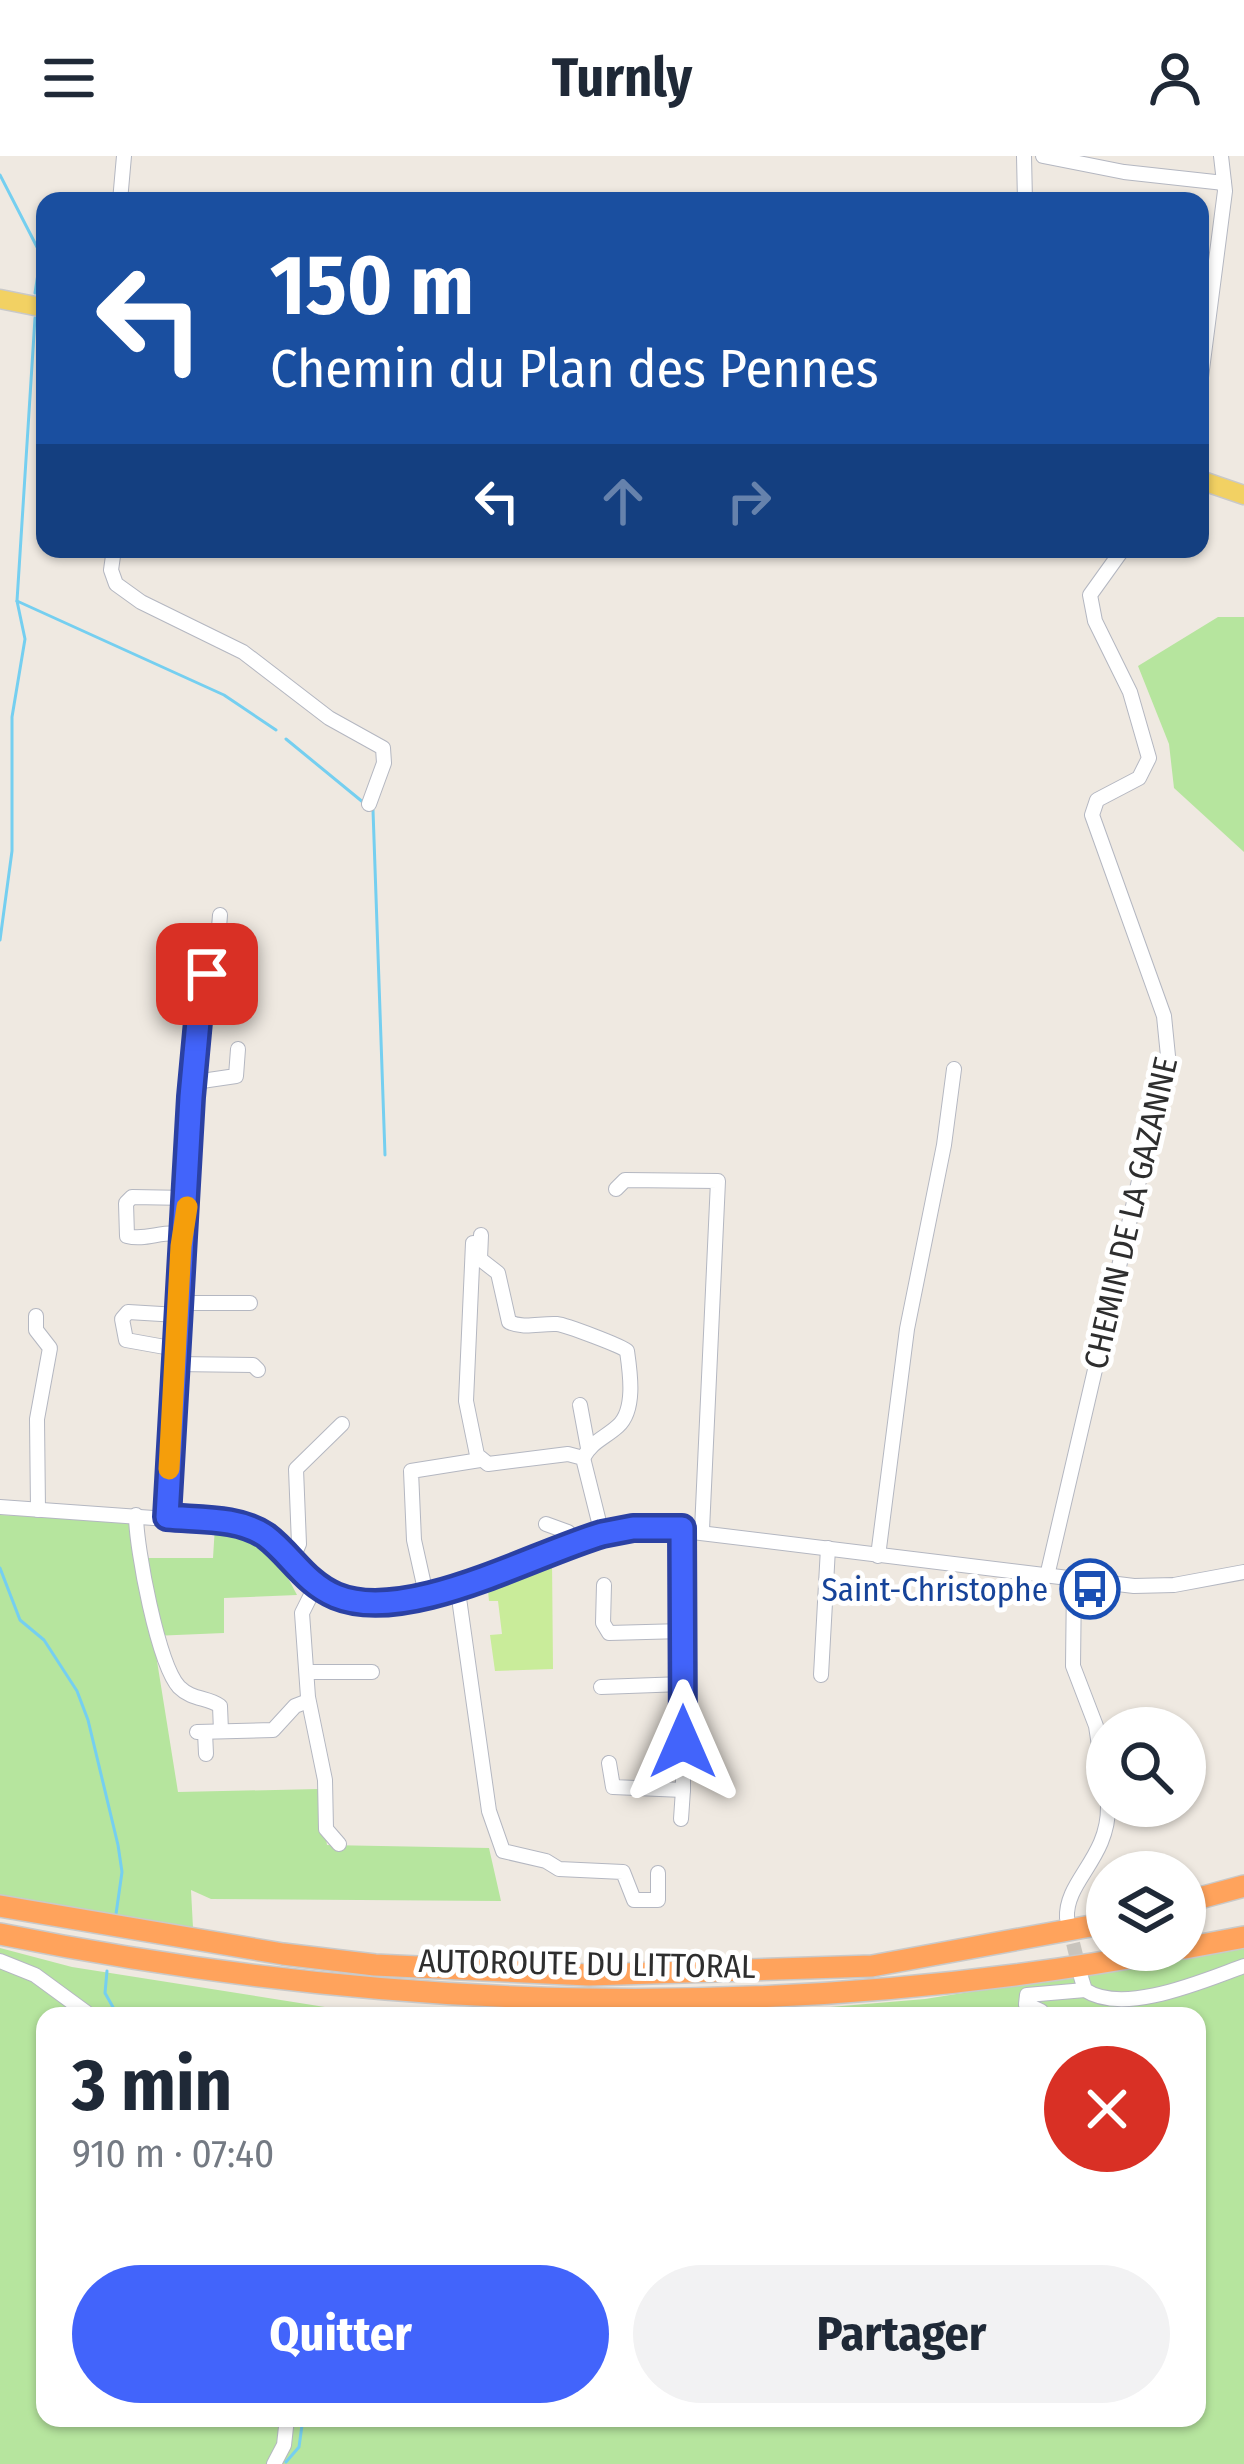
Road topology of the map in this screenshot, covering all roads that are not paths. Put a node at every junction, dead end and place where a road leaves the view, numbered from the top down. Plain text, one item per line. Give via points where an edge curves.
1 (124, 156) edge
2 (1024, 156) edge
3 (1043, 156) edge
4 (1221, 156) edge
5 (1224, 183) junction
6 (121, 192) edge
7 (1024, 192) edge
8 (0, 298) edge
9 (36, 306) edge
10 (1209, 309) edge
11 (1209, 484) edge
12 (1244, 495) edge
13 (113, 558) edge
14 (1117, 558) edge
15 (369, 804) dead end
16 (220, 916) dead end
17 (238, 1049) dead end
18 (955, 1070) dead end
19 (194, 1082) junction
20 (616, 1189) dead end
21 (188, 1198) junction
22 (183, 1234) junction
23 (250, 1303) dead end
24 (178, 1309) junction
25 (36, 1316) dead end
26 (176, 1356) junction
27 (257, 1370) dead end
28 (580, 1405) dead end
29 (342, 1424) dead end
30 (585, 1453) junction
31 (480, 1460) junction
32 (0, 1508) edge
33 (38, 1510) junction
34 (136, 1515) junction
35 (167, 1517) junction
36 (546, 1524) dead end
37 (682, 1528) junction
38 (702, 1530) junction
39 (602, 1534) junction
40 (576, 1542) junction
41 (828, 1548) junction
42 (878, 1556) junction
43 (291, 1562) junction
44 (1244, 1572) edge
45 (1048, 1576) junction
46 (1074, 1580) junction
47 (457, 1584) junction
48 (316, 1585) junction
49 (604, 1585) dead end
50 (426, 1594) junction
51 (683, 1635) junction
52 (609, 1643) dead end
53 (307, 1672) junction
54 (372, 1672) dead end
55 (821, 1675) dead end
56 (683, 1684) junction
57 (601, 1687) dead end
58 (308, 1701) junction
59 (1089, 1707) edge
60 (208, 1732) junction
61 (206, 1754) dead end
62 (609, 1763) dead end
63 (682, 1790) junction
64 (681, 1819) dead end
65 (1104, 1827) edge
66 (339, 1844) dead end
67 (658, 1873) dead end
68 (1244, 1886) edge
69 (1206, 1896) edge
70 (0, 1906) edge
71 (1067, 1918) tunnel mouth
72 (1086, 1927) edge
73 (0, 1934) edge
74 (1244, 1937) edge
75 (1206, 1944) edge
76 (0, 1961) edge
77 (1086, 1963) edge
78 (1244, 1966) edge
79 (79, 2007) edge
80 (1031, 2007) edge
81 (286, 2427) edge
82 (274, 2464) edge

1 - 6 street
2 - 7 street
3 - 5 street
4 - 5 street
5 - 10 street
8 - 9 main road
11 - 12 main road
13 - 15 street via 116,584 141,602 243,652 328,718 383,748
14 - 45 street, CHEMIN DE LA GAZANNE via 1090,595 1149,758 1139,778 1097,800 1092,815 1164,1016 1168,1056
16 - 19 street via 216,965 202,985
17 - 19 street via 236,1076
18 - 42 street via 910,1312
19 - 21 street
20 - 38 street via 625,1180 718,1181
21 - 22 street
21 - 22 street via 132,1196 126,1203 128,1236
22 - 24 street
23 - 24 street
24 - 26 street
24 - 26 street via 122,1319 126,1340
25 - 33 street via 50,1348 37,1419
26 - 27 street
26 - 35 street
28 - 30 street
29 - 43 street via 297,1466 298,1550
30 - 31 street
30 - 31 street via 627,1411 628,1351 564,1325 509,1322 498,1273 480,1258 477,1239 466,1401
30 - 39 street
31 - 50 street via 411,1471
32 - 33 street
33 - 34 street
34 - 35 street
34 - 60 street via 161,1656 183,1691 219,1704
35 - 43 street via 246,1526
36 - 40 street
37 - 38 street
37 - 39 street
37 - 51 street
38 - 41 street
39 - 40 street
40 - 47 street
41 - 42 street
41 - 55 street
42 - 45 street
43 - 48 street
44 - 46 street via 1155,1586
45 - 46 street
46 - 59 street via 1073,1666
47 - 50 street
47 - 67 street via 489,1811 502,1851 559,1869 621,1871 634,1900 658,1900
48 - 50 street via 364,1603
48 - 53 street via 302,1613
49 - 51 street via 609,1633
51 - 52 street
51 - 56 street
53 - 54 street
53 - 58 street
56 - 57 street
56 - 63 street
58 - 60 street via 276,1729
58 - 66 street via 326,1829
60 - 61 street
62 - 63 street via 613,1787
63 - 64 street
65 - 71 street
68 - 69 highway
70 - 72 highway, AUTOROUTE DU LITTORAL via 306,1957 589,1975 872,1966
73 - 77 highway, AUTOROUTE DU LITTORAL via 280,1982 494,1999 693,2002 934,1985
74 - 75 highway
76 - 79 street
78 - 80 street via 1146,1996 1100,1996 1083,1983 1027,1995
81 - 82 street

